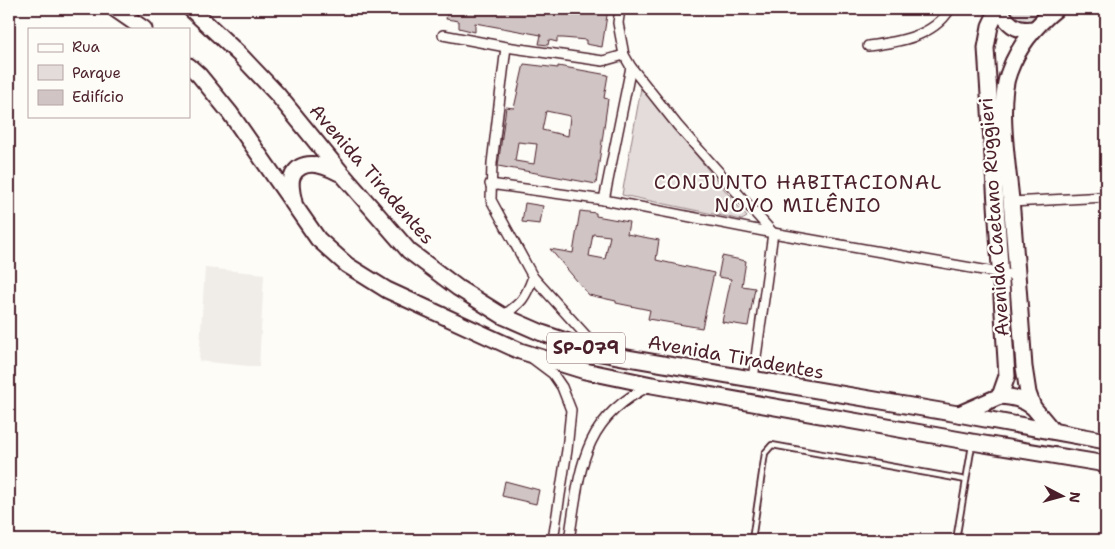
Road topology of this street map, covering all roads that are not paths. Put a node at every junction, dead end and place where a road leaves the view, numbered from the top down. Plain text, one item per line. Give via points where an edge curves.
1 (115, 9) edge
2 (191, 9) edge
3 (620, 9) edge
4 (950, 9) edge
5 (997, 9) edge
6 (1056, 9) edge
7 (143, 28) edge
8 (1034, 29) junction
9 (443, 35) dead end
10 (868, 46) dead end
11 (506, 47) junction
12 (624, 55) junction
13 (190, 67) edge
14 (631, 67) junction
15 (343, 174) junction
16 (490, 184) junction
17 (1106, 197) edge
18 (604, 200) junction
19 (1011, 202) junction
20 (294, 204) junction
21 (773, 233) junction
22 (1000, 274) junction
23 (1017, 276) junction
24 (533, 277) junction
25 (503, 316) junction
26 (520, 351) junction
27 (601, 353) junction
28 (753, 379) junction
29 (652, 384) junction
30 (1000, 396) junction
31 (1033, 407) junction
32 (958, 414) junction
33 (1053, 431) junction
34 (1106, 441) edge
35 (972, 442) junction
36 (566, 454) junction
37 (584, 457) junction
38 (1106, 464) edge
39 (966, 480) junction
40 (552, 540) edge
41 (569, 540) edge
42 (752, 540) edge
43 (956, 540) edge

1 - 7 main road
2 - 15 main road, Avenida Tiradentes / SP-079 via 277,94
3 - 12 street via 618,22
4 - 10 street via 944,18 918,36
5 - 8 main road via 1011,25 1025,31
5 - 22 main road, Avenida Caetano Ruggieri via 986,48
6 - 8 main road, Avenida Caetano Ruggieri
8 - 19 main road, Avenida Caetano Ruggieri via 1008,72 1005,87 1004,135
9 - 11 street
11 - 12 street via 603,61
11 - 16 street
12 - 14 street
13 - 20 main road, SP-079 via 230,113
14 - 18 street
14 - 21 street via 678,126
15 - 20 main road via 316,164 300,168 293,175 291,185
15 - 25 main road, Avenida Tiradentes / SP-079 via 408,251
16 - 18 street
16 - 24 street via 491,200
17 - 19 street
18 - 21 street
19 - 23 main road, Avenida Caetano Ruggieri
20 - 26 main road, SP-079 via 318,239 347,265 387,290
21 - 22 street
21 - 28 street
22 - 23 street
22 - 30 main road, Avenida Caetano Ruggieri via 1007,376
23 - 31 main road, Avenida Caetano Ruggieri via 1024,367
24 - 25 street via 519,305
24 - 27 street
25 - 27 main road, Avenida Tiradentes / SP-079
26 - 29 main road, SP-079 via 585,371
26 - 36 street via 553,374 562,387 571,410
27 - 28 main road, Avenida Tiradentes / SP-079
28 - 32 main road, Avenida Tiradentes / SP-079
29 - 35 main road, SP-079
29 - 37 street via 612,411 593,436
30 - 31 main road via 1021,399
30 - 32 main road
31 - 33 main road, Avenida Caetano Ruggieri
32 - 33 main road, Avenida Tiradentes / SP-079
33 - 34 main road, Avenida Tiradentes / SP-079
35 - 38 main road, SP-079
35 - 39 lane
36 - 37 street
36 - 40 street
37 - 41 street
39 - 42 lane via 772,445 765,453
39 - 43 lane

